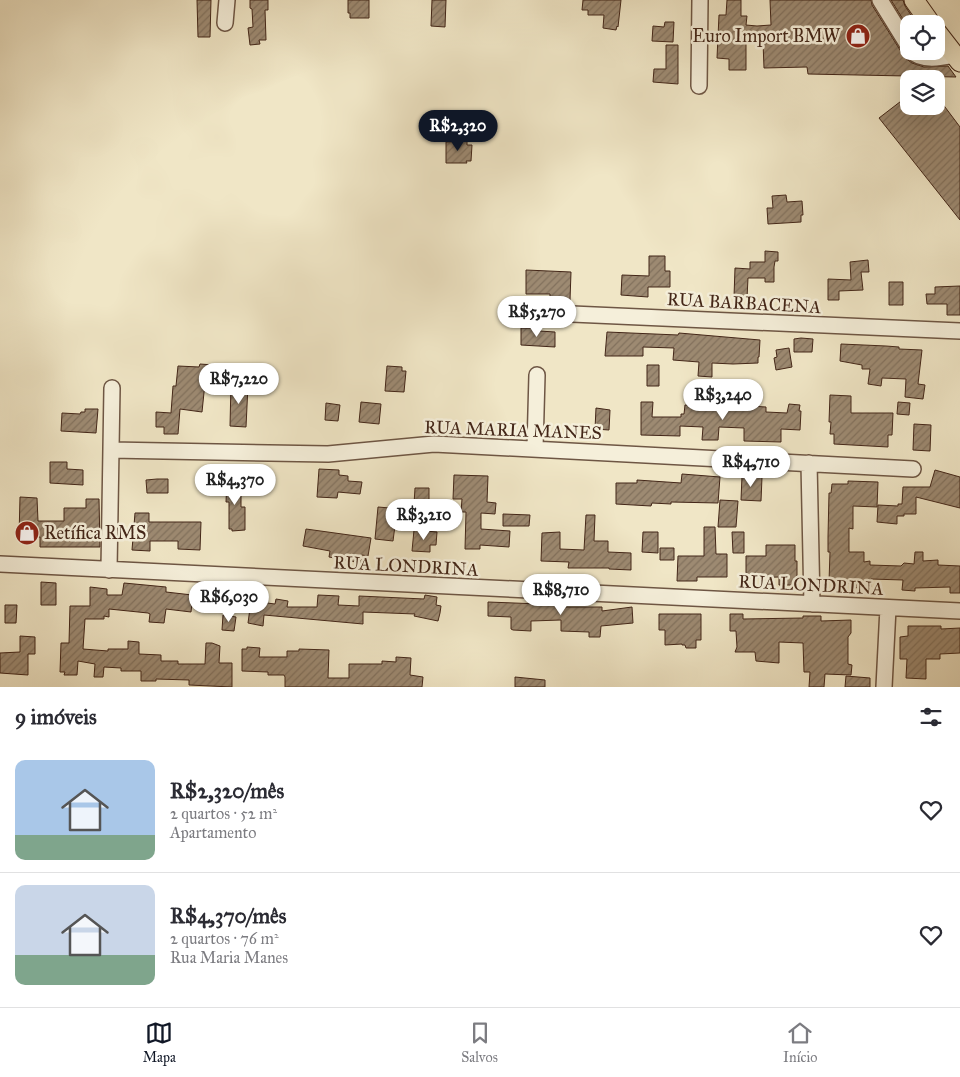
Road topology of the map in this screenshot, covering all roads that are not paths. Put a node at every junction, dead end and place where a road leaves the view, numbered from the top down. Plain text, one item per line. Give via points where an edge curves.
1 (227, 0) edge
2 (700, 0) edge
3 (880, 0) edge
4 (914, 0) edge
5 (925, 15) edge
6 (225, 22) dead end
7 (900, 32) edge
8 (945, 43) edge
9 (957, 59) edge
10 (699, 86) dead end
11 (527, 312) dead end
12 (960, 331) edge
13 (537, 375) dead end
14 (112, 388) dead end
15 (536, 448) junction
16 (111, 450) junction
17 (809, 463) junction
18 (913, 469) dead end
19 (0, 564) edge
20 (109, 570) junction
21 (812, 604) junction
22 (888, 608) junction
23 (960, 612) edge
24 (884, 687) edge

1 - 6 street
2 - 10 street
3 - 7 street
4 - 5 main road
8 - 9 main road
11 - 12 street, RUA BARBACENA
13 - 15 street
14 - 16 street
15 - 16 street, RUA MARIA MANES via 434,444 328,454
15 - 17 street, RUA MARIA MANES
16 - 20 street
17 - 18 street, RUA MARIA MANES
17 - 21 street
19 - 20 street, RUA LONDRINA
20 - 21 street, RUA LONDRINA
21 - 22 street, RUA LONDRINA
22 - 23 street, RUA LONDRINA
22 - 24 street

